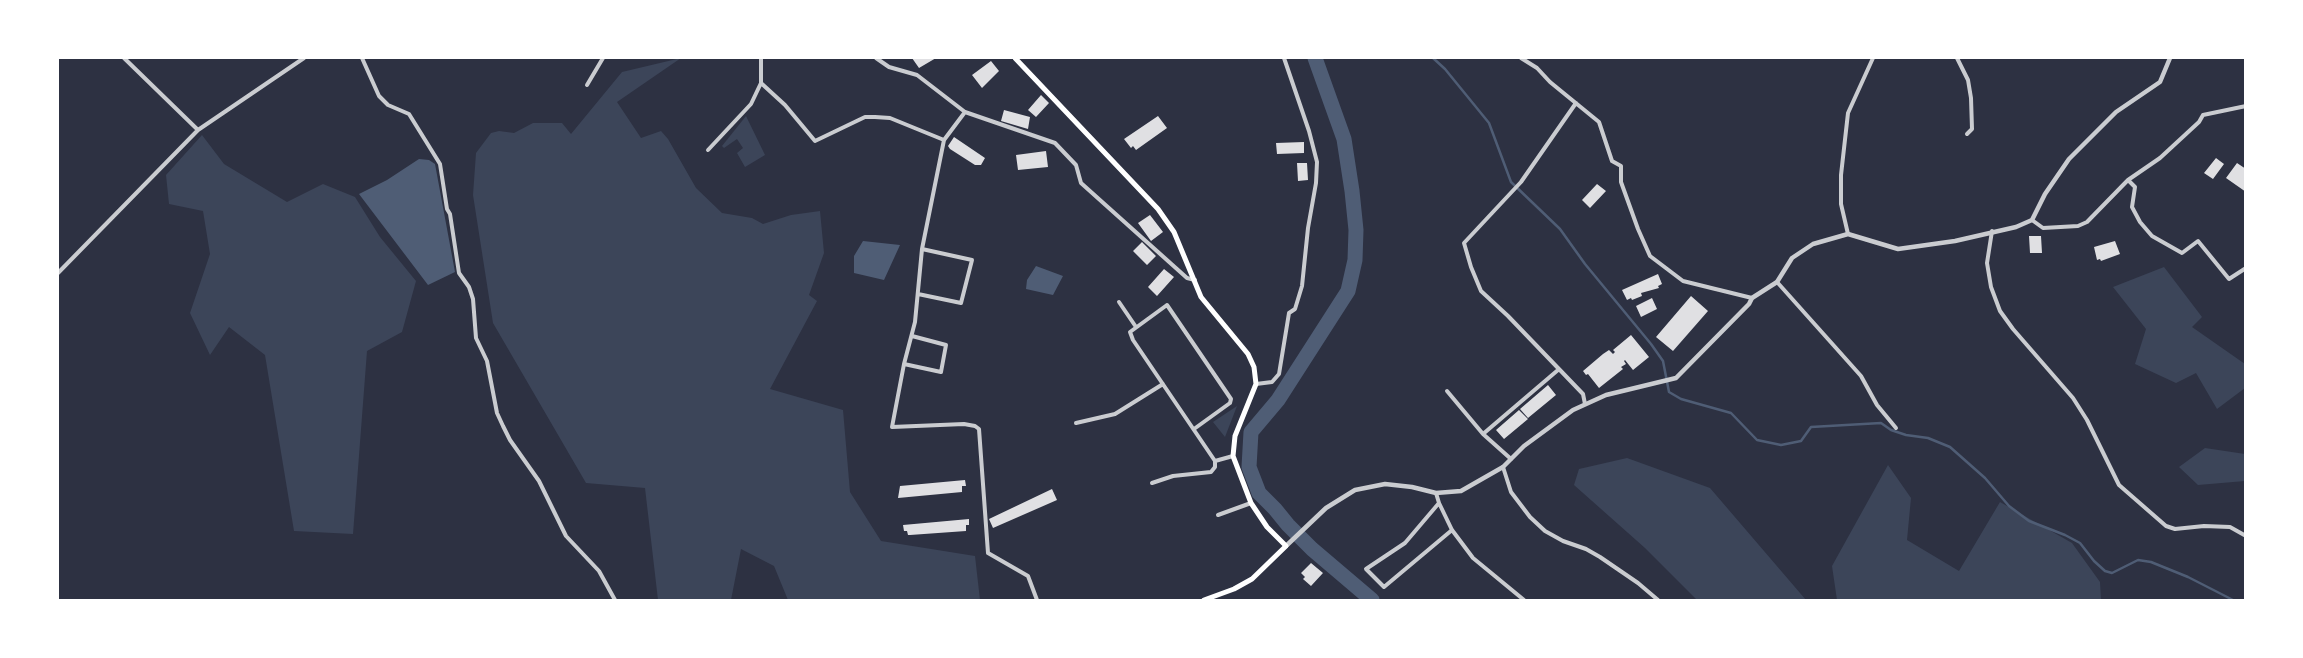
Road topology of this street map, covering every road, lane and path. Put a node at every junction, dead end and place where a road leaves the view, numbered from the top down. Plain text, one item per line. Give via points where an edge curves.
1 (124, 58) edge
2 (304, 58) edge
3 (362, 58) edge
4 (603, 58) edge
5 (761, 58) edge
6 (876, 58) edge
7 (1015, 58) edge
8 (1284, 58) edge
9 (1521, 58) edge
10 (1873, 58) edge
11 (1957, 58) edge
12 (2170, 58) edge
13 (761, 83) junction
14 (587, 85) dead end
15 (1576, 103) junction
16 (2246, 106) edge
17 (965, 112) junction
18 (198, 130) junction
19 (1967, 134) dead end
20 (944, 140) junction
21 (708, 150) dead end
22 (2128, 180) junction
23 (2032, 220) junction
24 (1992, 232) junction
25 (1848, 234) junction
26 (922, 249) junction
27 (2246, 268) edge
28 (58, 274) edge
29 (1196, 281) junction
30 (1777, 282) junction
31 (918, 294) junction
32 (1752, 298) junction
33 (1119, 302) dead end
34 (1136, 327) junction
35 (912, 336) junction
36 (904, 364) junction
37 (1558, 370) junction
38 (1163, 384) junction
39 (1256, 384) junction
40 (1447, 391) dead end
41 (1585, 404) junction
42 (1076, 423) dead end
43 (1896, 428) dead end
44 (1194, 429) junction
45 (1483, 434) junction
46 (1233, 456) junction
47 (1512, 458) junction
48 (1215, 461) junction
49 (1502, 467) junction
50 (1152, 483) dead end
51 (1436, 493) junction
52 (1250, 503) junction
53 (1439, 503) junction
54 (1218, 515) dead end
55 (1452, 530) junction
56 (2246, 536) edge
57 (1286, 546) junction
58 (615, 600) edge
59 (1037, 600) edge
60 (1204, 600) edge
61 (1524, 600) edge
62 (1658, 600) edge

1 - 18 street
2 - 18 street
3 - 58 street via 379,96 388,105 409,114 440,164 459,273 473,299 476,338 487,361 497,413 503,426 539,481 566,536 599,571
4 - 14 street
5 - 13 street
6 - 17 street via 889,67 917,75
7 - 29 main road via 1158,209 1174,232
8 - 39 street via 1317,162 1316,183 1302,286 1295,309 1289,313 1279,374 1272,382
9 - 15 street
10 - 25 street via 1848,113 1840,204
11 - 19 street via 1968,80 1971,98 1972,129
12 - 23 street via 2160,82 2116,112 2069,158
13 - 20 street via 816,141 865,117 890,118
13 - 21 street via 751,104
15 - 32 street via 1599,122 1612,161 1621,166 1622,182 1650,256 1683,282
15 - 37 street via 1521,182 1464,243 1481,291
16 - 22 street via 2203,115 2160,158
17 - 20 street
17 - 29 street via 1055,143 1076,165 1081,183 1188,278
18 - 28 street
20 - 26 street
22 - 23 street via 2087,222 2078,226 2043,228
22 - 27 street via 2135,187 2132,207 2152,236 2182,253 2198,241 2229,280
23 - 24 street
24 - 25 street via 1898,249
24 - 56 street via 1987,263 2000,311 2073,398 2119,485 2166,526 2175,529 2230,527
25 - 30 street via 1813,244 1792,258
26 - 31 street
26 - 31 street via 972,260 961,303
29 - 39 main road via 1207,305 1248,354
30 - 32 street
30 - 43 street via 1861,376 1877,405
31 - 35 street
32 - 41 street via 1676,378 1634,387
33 - 34 street
34 - 38 street via 1130,332 1133,340
34 - 44 street via 1167,305 1231,399 1230,404
35 - 36 street
35 - 36 street via 946,345 941,372
36 - 59 street via 892,428 964,424 979,429 988,553 1028,576
37 - 41 street via 1583,394
37 - 45 street
38 - 42 street via 1115,414
38 - 44 street
39 - 46 main road via 1235,436
40 - 45 street
41 - 47 street
44 - 48 street
45 - 47 street
46 - 48 street
46 - 52 main road
47 - 49 street
48 - 50 street via 1211,472 1173,476
49 - 51 street via 1462,491
49 - 62 street via 1511,492 1530,517 1545,530 1600,557
51 - 53 street
51 - 57 street via 1385,484 1355,490 1333,502
52 - 54 street
52 - 57 main road
53 - 55 street
53 - 55 street via 1405,543 1366,569 1384,587
55 - 61 street via 1473,558
57 - 60 main road via 1252,579

